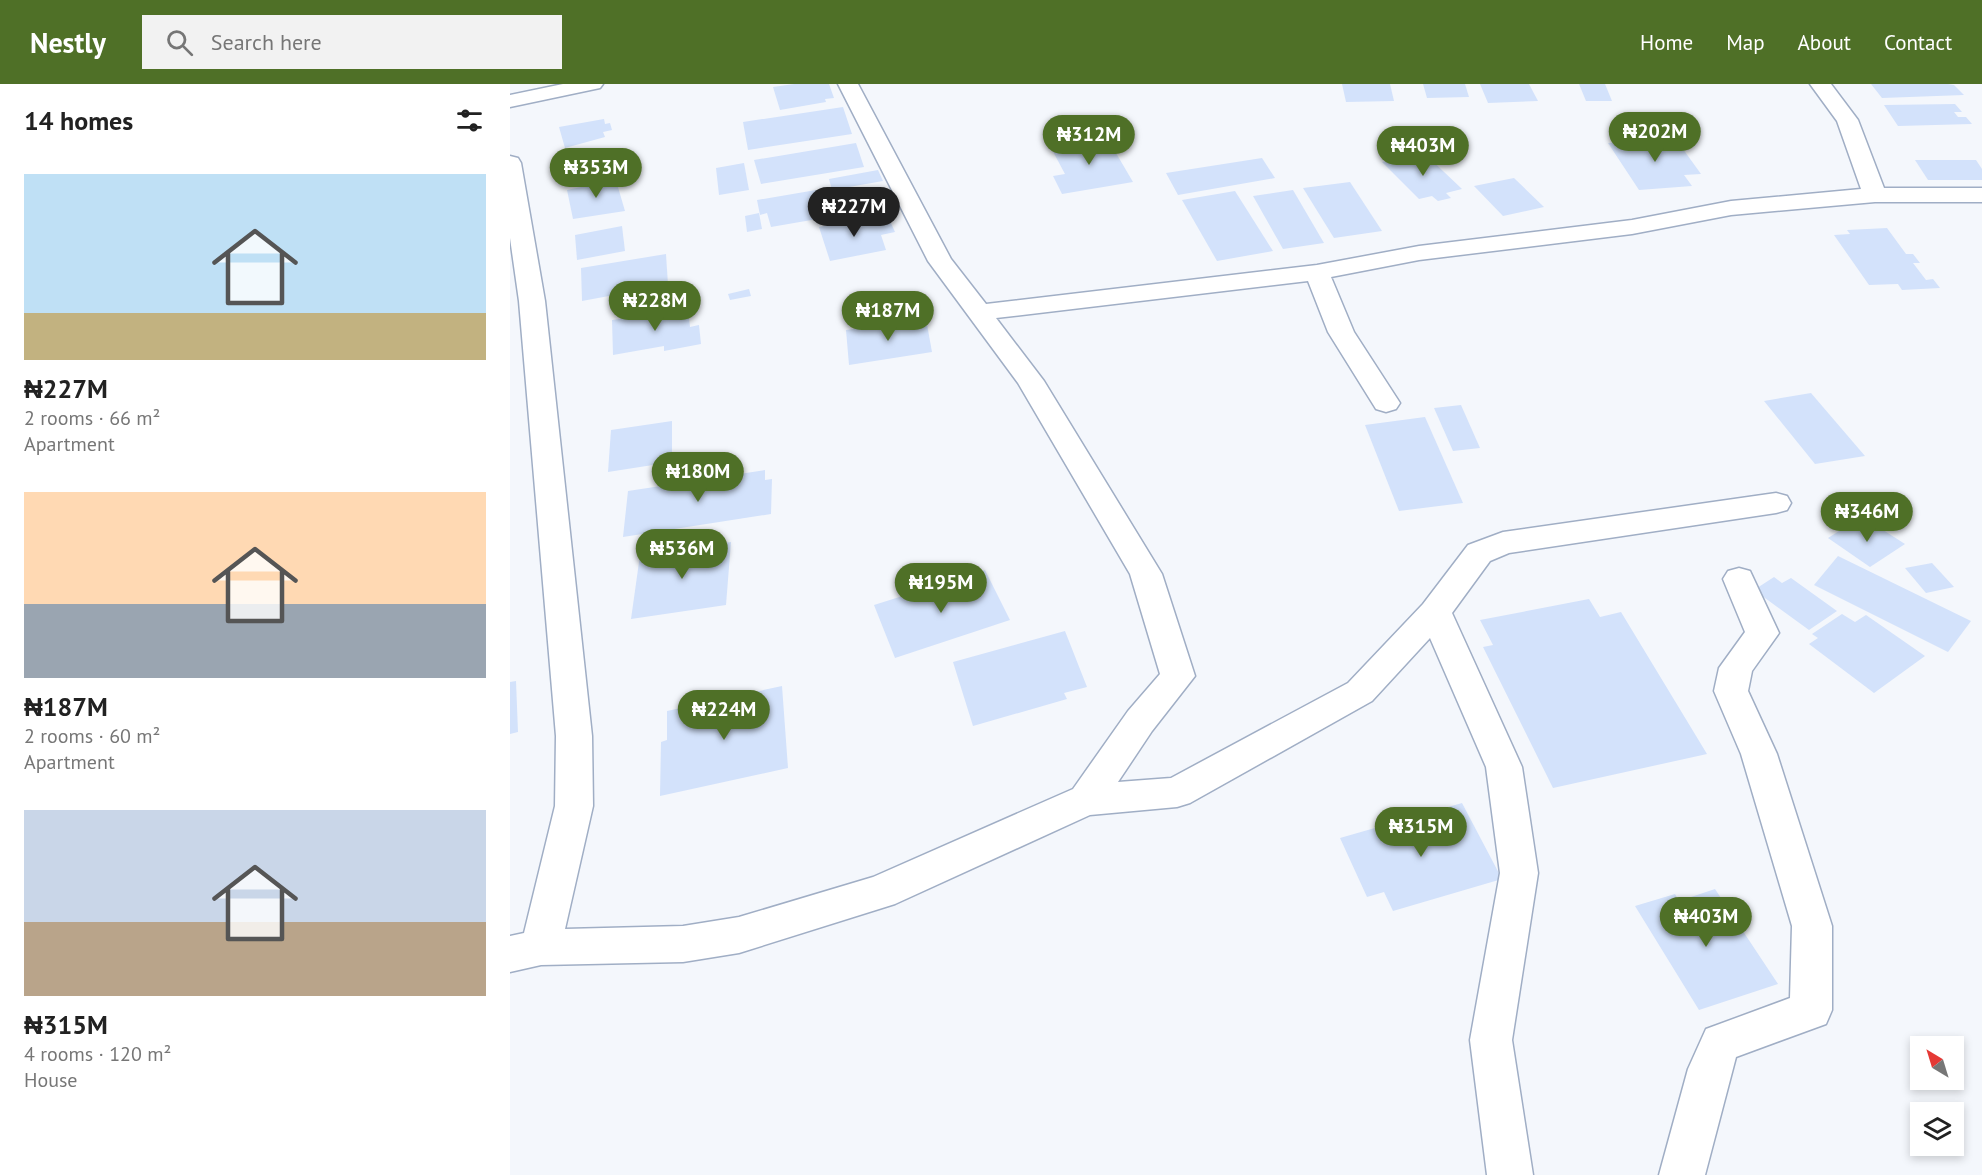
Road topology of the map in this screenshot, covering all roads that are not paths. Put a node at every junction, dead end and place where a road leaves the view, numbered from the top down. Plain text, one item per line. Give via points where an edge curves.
1 (593, 84) edge
2 (848, 84) edge
3 (1820, 84) edge
4 (510, 101) edge
5 (510, 163) edge
6 (1875, 195) junction
7 (1982, 195) edge
8 (1317, 272) junction
9 (977, 313) junction
10 (1386, 403) dead end
11 (1776, 503) dead end
12 (1739, 579) dead end
13 (1435, 612) junction
14 (1086, 800) junction
15 (525, 950) edge
16 (1510, 1175) edge
17 (1682, 1175) edge

1 - 4 street
2 - 9 street via 940,261
3 - 6 street via 1847,120
5 - 15 street via 532,301 574,736 574,806
6 - 7 street
6 - 8 street via 1731,208
8 - 9 street
8 - 10 street via 1341,332
9 - 14 street via 1030,381 1146,574 1178,676 1140,721
11 - 13 street via 1503,543 1479,553
12 - 17 street via 1762,633 1736,668 1731,691 1759,754 1812,926 1811,1010 1721,1043 1710,1069
13 - 14 street via 1360,692 1176,792
13 - 16 street via 1504,767 1519,873 1491,1040
14 - 15 street via 881,892 739,935 682,944

